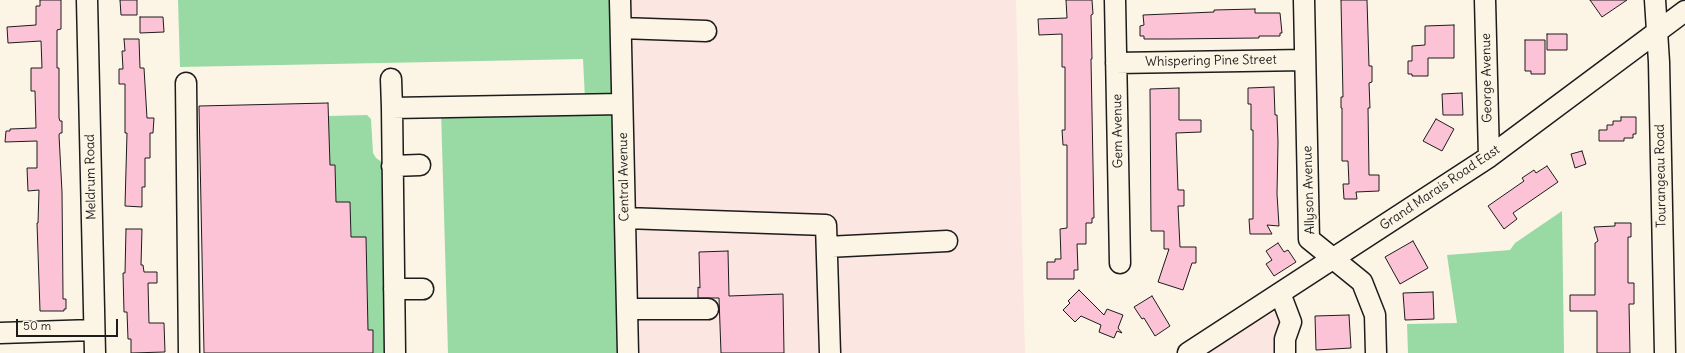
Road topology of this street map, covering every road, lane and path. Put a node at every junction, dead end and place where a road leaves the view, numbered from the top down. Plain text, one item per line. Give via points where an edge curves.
1 (86, 0) edge
2 (620, 0) edge
3 (1115, 0) edge
4 (1304, 0) edge
5 (1485, 0) edge
6 (1655, 0) edge
7 (1685, 11) edge
8 (621, 28) junction
9 (706, 31) dead end
10 (1656, 33) junction
11 (1305, 60) junction
12 (1116, 63) junction
13 (391, 79) dead end
14 (186, 83) dead end
15 (622, 104) junction
16 (392, 108) junction
17 (1488, 157) junction
18 (420, 165) dead end
19 (392, 166) junction
20 (625, 218) junction
21 (947, 241) dead end
22 (827, 247) junction
23 (1332, 258) junction
24 (1120, 263) dead end
25 (423, 289) dead end
26 (394, 290) junction
27 (1280, 292) junction
28 (627, 309) junction
29 (708, 309) dead end
30 (94, 330) junction
31 (0, 333) edge
32 (95, 353) edge
33 (189, 353) edge
34 (395, 353) edge
35 (628, 353) edge
36 (830, 353) edge
37 (1188, 353) edge
38 (1285, 353) edge
39 (1376, 353) edge
40 (1665, 353) edge

1 - 30 street, Meldrum Road
2 - 8 street, Central Avenue
3 - 12 street, Gem Avenue
4 - 11 street, Allyson Avenue
5 - 17 street, George Avenue
6 - 10 street, Tourangeau Road
7 - 10 street, Grand Marais Road East
8 - 9 street
8 - 15 street, Central Avenue
10 - 17 street, Grand Marais Road East
10 - 40 street, Tourangeau Road
11 - 12 street, Whispering Pine Street
11 - 23 street, Allyson Avenue via 1309,239
12 - 24 street, Gem Avenue
13 - 16 street
14 - 33 street
15 - 16 street
15 - 20 street, Central Avenue
16 - 19 street
17 - 23 street, Grand Marais Road East
18 - 19 street
19 - 26 street
20 - 22 street via 826,225
20 - 28 street, Central Avenue
21 - 22 street
22 - 36 street
23 - 27 street, Grand Marais Road East
23 - 39 street, Allyson Avenue via 1362,282 1375,315
25 - 26 street
26 - 34 street
27 - 37 street, Grand Marais Road East
27 - 38 street via 1291,322 1285,339
28 - 29 street
28 - 35 street, Central Avenue
30 - 31 street
30 - 32 street, Meldrum Road

